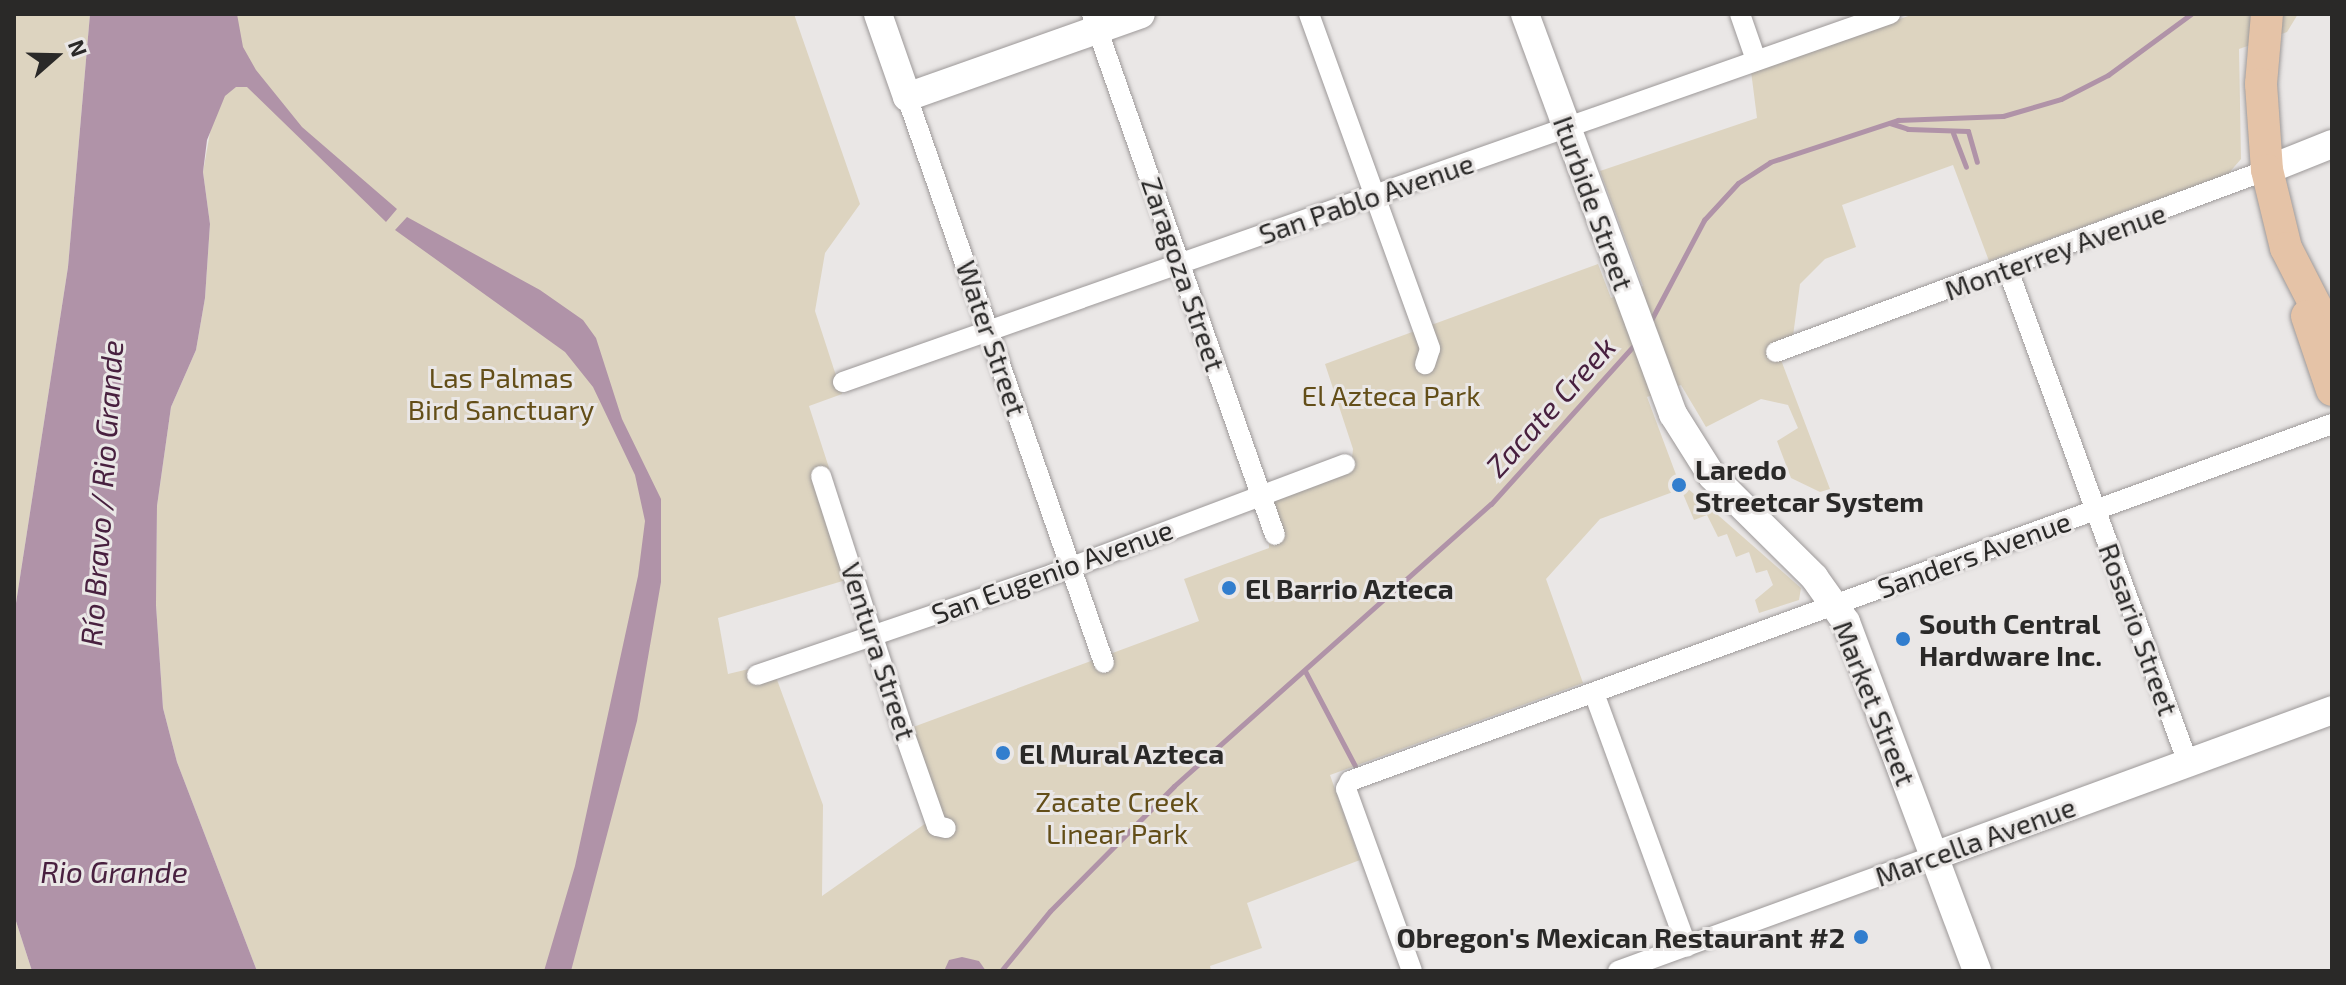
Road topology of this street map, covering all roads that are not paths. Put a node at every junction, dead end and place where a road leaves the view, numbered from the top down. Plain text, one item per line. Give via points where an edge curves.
1 (878, 14) edge
2 (1141, 14) edge
3 (1309, 14) edge
4 (1525, 14) edge
5 (1740, 14) edge
6 (1890, 14) edge
7 (1095, 21) edge
8 (2265, 27) edge
9 (1756, 60) junction
10 (907, 97) junction
11 (1567, 130) junction
12 (2332, 144) edge
13 (2267, 170) junction
14 (1374, 194) junction
15 (2286, 248) junction
16 (1180, 263) junction
17 (2008, 270) junction
18 (991, 333) junction
19 (2332, 338) edge
20 (1776, 352) dead end
21 (1425, 364) dead end
22 (843, 382) dead end
23 (2332, 390) edge
24 (1664, 391) joint
25 (2332, 424) edge
26 (1345, 464) dead end
27 (821, 476) dead end
28 (1261, 495) junction
29 (2096, 510) junction
30 (1275, 535) dead end
31 (1069, 565) junction
32 (1835, 604) junction
33 (874, 634) junction
34 (1104, 663) dead end
35 (757, 675) dead end
36 (1594, 693) junction
37 (2332, 710) edge
38 (2188, 763) junction
39 (942, 827) dead end
40 (1934, 856) junction
41 (1687, 947) junction
42 (1412, 971) edge
43 (1618, 971) edge
44 (1977, 971) edge

1 - 10 street, Water Street
2 - 7 street
3 - 14 street
4 - 11 street, Iturbide Street
5 - 9 street
6 - 9 street, San Pablo Avenue
7 - 10 street
7 - 16 street, Zaragoza Street
8 - 13 main road
9 - 11 street, San Pablo Avenue
10 - 18 street, Water Street
11 - 14 street, San Pablo Avenue
11 - 24 street, Iturbide Street
12 - 13 street, Monterrey Avenue
13 - 15 main road
13 - 17 street, Monterrey Avenue
14 - 16 street, San Pablo Avenue
14 - 21 street via 1430,349
15 - 19 main road
15 - 23 main road
16 - 18 street, San Pablo Avenue
16 - 28 street, Zaragoza Street
17 - 20 street, Monterrey Avenue
17 - 29 street, Rosario Street
18 - 22 street, San Pablo Avenue
18 - 31 street, Water Street
24 - 32 street, Market Street via 1684,435 1712,476
25 - 29 street, Sanders Avenue
26 - 28 street, San Eugenio Avenue
27 - 33 street, Ventura Street
28 - 30 street, Zaragoza Street
28 - 31 street, San Eugenio Avenue
29 - 32 street, Sanders Avenue
29 - 38 street, Rosario Street
31 - 33 street, San Eugenio Avenue
31 - 34 street, Water Street
32 - 36 street, Sanders Avenue
32 - 40 street, Market Street via 1853,634
33 - 35 street, San Eugenio Avenue
33 - 39 street, Ventura Street
36 - 41 street
36 - 42 street, Sanders Avenue via 1347,785
37 - 38 street, Marcella Avenue
38 - 40 street, Marcella Avenue
40 - 41 street, Marcella Avenue
40 - 44 street, Market Street
41 - 43 street, Marcella Avenue

